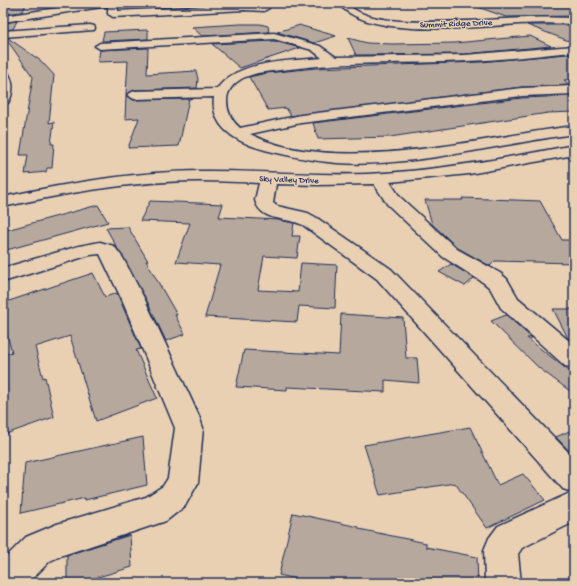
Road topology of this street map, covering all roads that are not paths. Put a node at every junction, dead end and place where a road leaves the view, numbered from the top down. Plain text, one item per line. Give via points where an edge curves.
1 (38, 3) edge
2 (109, 3) edge
3 (113, 3) edge
4 (342, 3) edge
5 (264, 8) dead end
6 (515, 10) dead end
7 (573, 15) edge
8 (32, 16) junction
9 (3, 18) edge
10 (528, 21) junction
11 (90, 28) dead end
12 (3, 34) edge
13 (100, 46) dead end
14 (574, 49) edge
15 (333, 60) junction
16 (3, 74) edge
17 (574, 90) edge
18 (222, 92) junction
19 (134, 95) dead end
20 (3, 100) edge
21 (570, 131) edge
22 (236, 133) junction
23 (574, 146) edge
24 (574, 150) edge
25 (380, 178) junction
26 (269, 179) junction
27 (3, 202) edge
28 (3, 275) edge
29 (574, 359) edge
30 (574, 479) edge
31 (574, 506) edge
32 (4, 583) edge
33 (503, 583) edge

1 - 8 street
2 - 8 street
3 - 5 street via 113,14
4 - 10 street, Summit Ridge Drive via 349,10 364,16 401,24
6 - 10 street
7 - 10 street, Summit Ridge Drive
8 - 9 street
11 - 12 street
13 - 15 street via 274,36 316,48
14 - 15 street via 467,58
15 - 18 street via 242,74 228,83
16 - 20 street via 7,83
17 - 22 street via 511,93 301,119
18 - 19 street
18 - 22 street via 220,100 224,119
21 - 22 street via 416,154 352,158 327,158 287,152 251,141
21 - 23 street via 557,137
24 - 25 street, Sky Valley Drive via 469,169
25 - 26 street, Sky Valley Drive
25 - 29 street via 393,200 450,253 499,284 509,303
26 - 27 street, Sky Valley Drive via 198,176 140,179 57,190
26 - 30 street via 264,200 268,208 274,212 301,217 312,223 384,274
28 - 32 street via 86,250 107,249 127,286 189,428 183,483 174,496 155,510 57,540 38,549
31 - 33 street via 510,537 501,550

